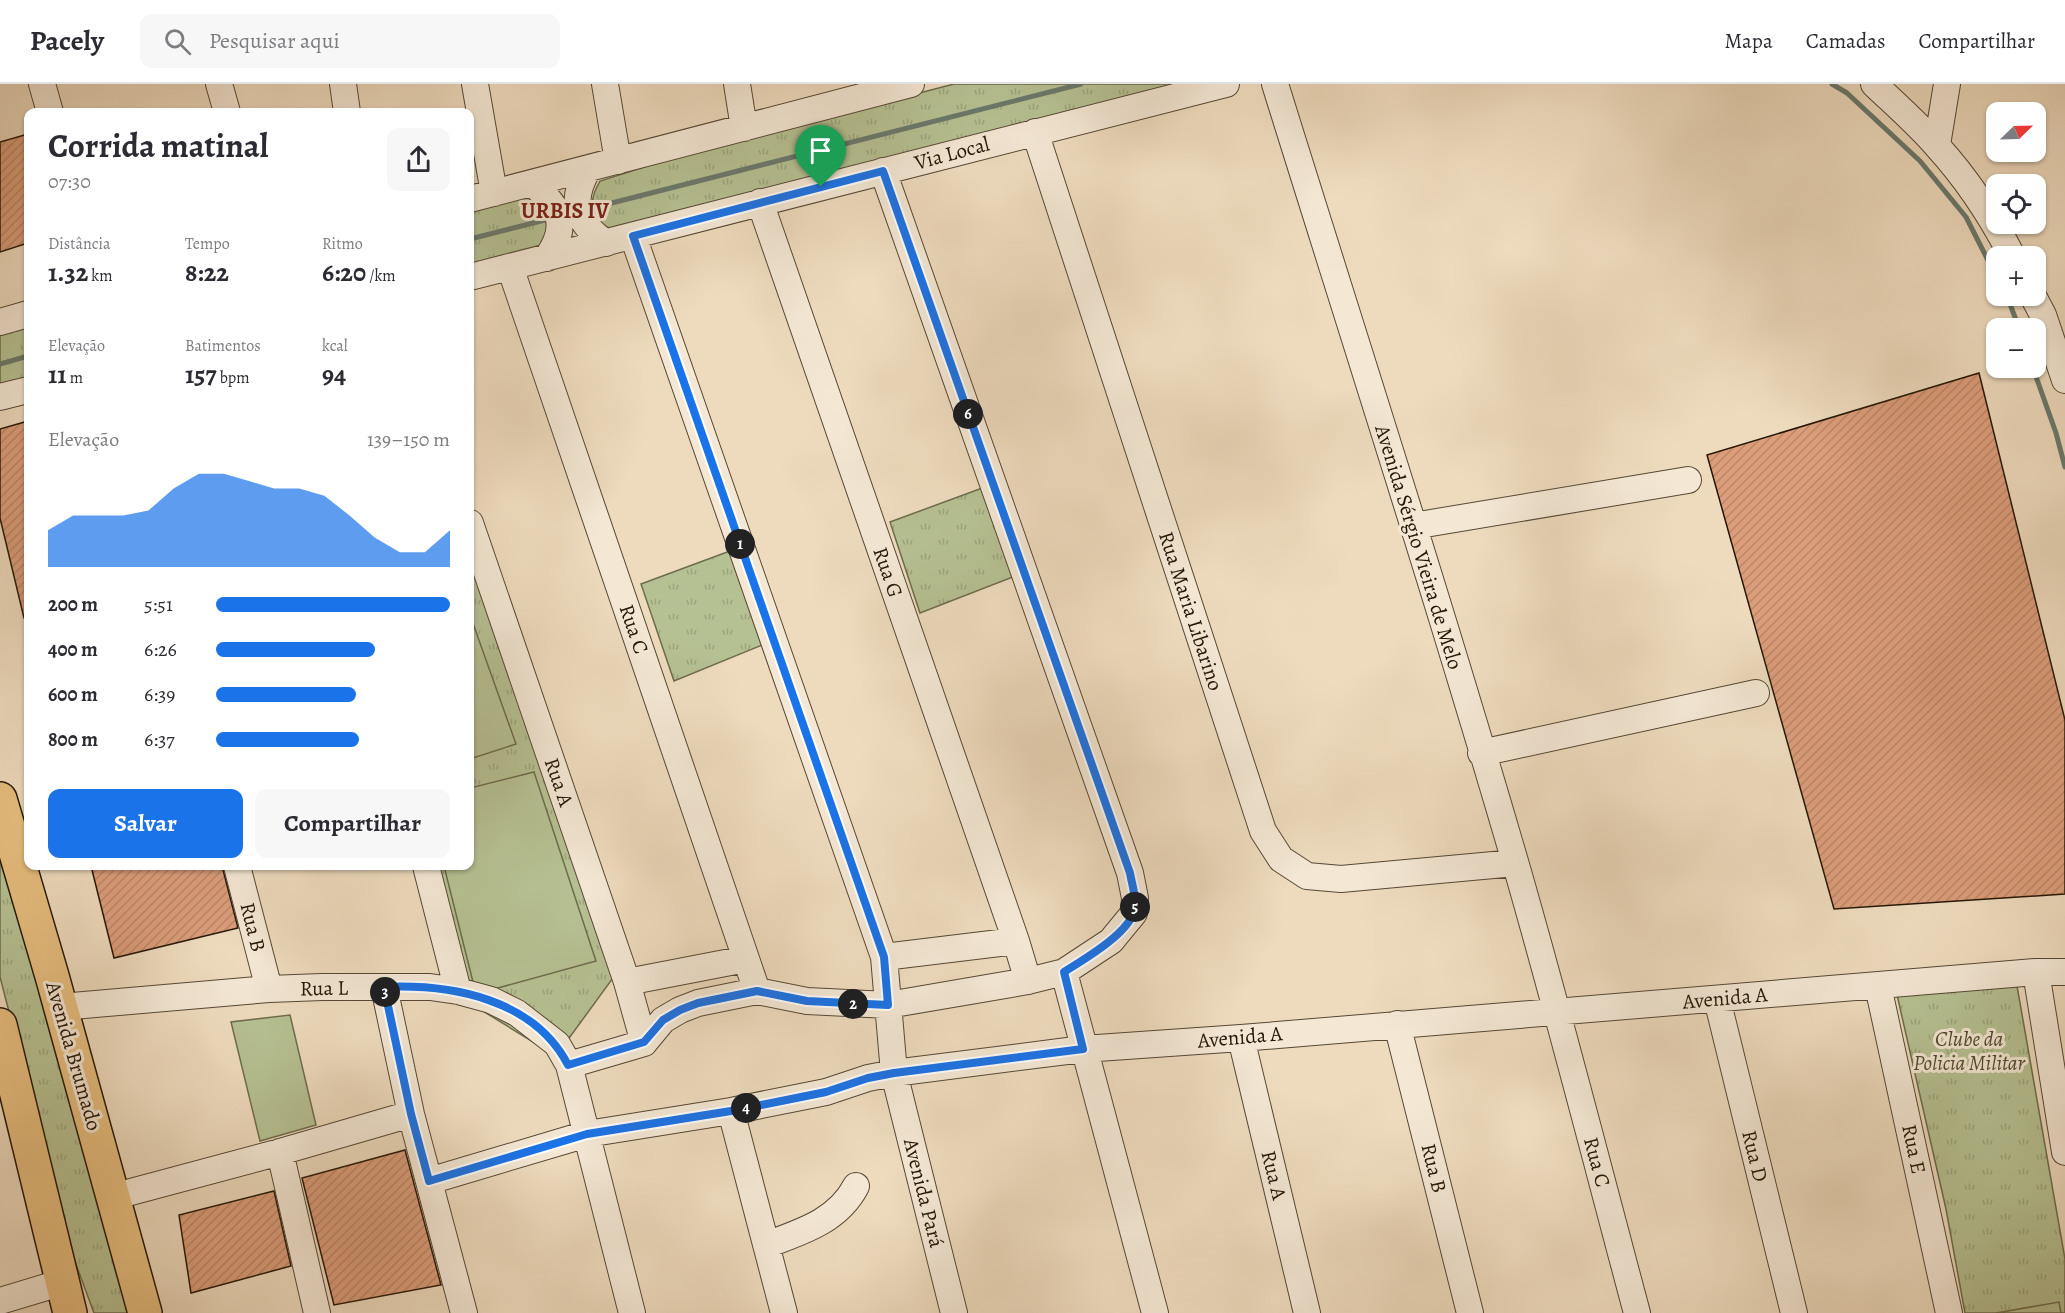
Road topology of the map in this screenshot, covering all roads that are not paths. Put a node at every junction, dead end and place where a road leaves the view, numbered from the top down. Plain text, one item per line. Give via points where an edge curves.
1 (42, 84) edge
2 (219, 84) edge
3 (343, 84) edge
4 (475, 84) edge
5 (605, 84) edge
6 (737, 84) edge
7 (911, 84) edge
8 (1226, 84) edge
9 (1275, 84) edge
10 (1874, 84) edge
11 (1947, 84) edge
12 (869, 89) edge
13 (49, 108) edge
14 (226, 108) edge
15 (347, 108) edge
16 (744, 128) junction
17 (1035, 132) junction
18 (1937, 145) junction
19 (618, 161) junction
20 (588, 170) junction
21 (883, 171) junction
22 (534, 184) junction
23 (482, 196) edge
24 (760, 202) junction
25 (633, 236) junction
26 (606, 243) junction
27 (2007, 246) edge
28 (547, 258) junction
29 (510, 267) junction
30 (474, 276) edge
31 (2038, 306) edge
32 (24, 315) edge
33 (0, 322) edge
34 (2065, 380) edge
35 (24, 391) edge
36 (0, 397) edge
37 (1688, 480) dead end
38 (1413, 526) junction
39 (474, 535) edge
40 (1756, 693) dead end
41 (1481, 753) junction
42 (0, 799) edge
43 (1515, 863) junction
44 (238, 870) edge
45 (427, 870) edge
46 (1016, 941) junction
47 (884, 957) junction
48 (746, 959) junction
49 (1064, 972) junction
50 (2036, 972) junction
51 (2065, 972) edge
52 (1028, 981) junction
53 (627, 982) junction
54 (1878, 986) junction
55 (384, 987) junction
56 (269, 990) junction
57 (458, 991) junction
58 (757, 991) junction
59 (1717, 999) junction
60 (888, 1005) junction
61 (61, 1007) junction
62 (1557, 1012) junction
63 (1397, 1024) junction
64 (0, 1025) edge
65 (1241, 1038) junction
66 (644, 1042) junction
67 (1083, 1049) junction
68 (562, 1055) junction
69 (894, 1073) junction
70 (731, 1111) junction
71 (411, 1114) junction
72 (587, 1134) junction
73 (280, 1152) junction
74 (2065, 1152) edge
75 (429, 1181) junction
76 (856, 1186) dead end
77 (112, 1197) junction
78 (766, 1245) junction
79 (0, 1301) edge
80 (69, 1301) edge
81 (141, 1308) edge
82 (317, 1313) edge
83 (464, 1313) edge
84 (632, 1313) edge
85 (784, 1313) edge
86 (954, 1313) edge
87 (1155, 1313) edge
88 (1307, 1313) edge
89 (1470, 1313) edge
90 (1637, 1313) edge
91 (1794, 1313) edge
92 (1949, 1313) edge

1 - 13 street
2 - 14 street
3 - 15 street
4 - 23 street
5 - 19 street
6 - 16 street
7 - 12 street
8 - 17 street, Via Local
9 - 38 street, Avenida Sérgio Vieira de Melo
10 - 18 street
11 - 18 street
12 - 16 street
16 - 19 street
17 - 21 street, Via Local
17 - 43 street, Rua Maria Libarino via 1263,831 1281,859 1307,876 1341,879
18 - 27 street
19 - 20 street
20 - 22 street
20 - 26 street via 576,194 577,206 588,228
21 - 24 street, Via Local
21 - 49 street via 1130,873 1134,913 1111,941
22 - 23 street
22 - 28 street via 551,201 560,221 558,239
24 - 25 street, Via Local
24 - 46 street, Rua G
25 - 26 street, Via Local
25 - 47 street
26 - 28 street, Via Local
28 - 29 street, Via Local
29 - 30 street, Via Local
29 - 48 street, Rua C
31 - 34 street
32 - 33 street
35 - 36 street
37 - 38 street
38 - 41 street, Avenida Sérgio Vieira de Melo
39 - 53 street, Rua A
40 - 41 street
41 - 43 street, Avenida Sérgio Vieira de Melo
42 - 61 main road, Avenida Brumado
43 - 62 street, Avenida Sérgio Vieira de Melo
44 - 56 street, Rua B
45 - 57 street
46 - 47 street
46 - 52 street, Rua G
47 - 60 street, Avenida Pará
48 - 53 street
48 - 58 street, Rua C
49 - 52 street
49 - 67 street
50 - 51 street, Avenida A
50 - 54 street, Avenida A
50 - 74 street
52 - 60 street
53 - 66 street, Rua A
54 - 59 street, Avenida A
54 - 92 street, Rua E
55 - 56 street, Rua L
55 - 57 street, Rua L
55 - 71 street
56 - 61 street, Rua L
57 - 68 street via 516,1012
58 - 60 street via 807,1001
58 - 66 street via 680,1010 663,1020
59 - 62 street, Avenida A
59 - 91 street, Rua D
60 - 69 street, Avenida Pará
61 - 77 main road, Avenida Brumado
62 - 63 street, Avenida A
62 - 90 street, Rua C
63 - 65 street, Avenida A
63 - 89 street, Rua B
64 - 80 main road
65 - 67 street, Avenida A
65 - 88 street, Rua A
66 - 68 street
67 - 69 street, Avenida A
67 - 87 street
68 - 72 street
69 - 70 street, Avenida A via 826,1092
69 - 86 street, Avenida Pará
70 - 72 street, Avenida A
70 - 78 street
71 - 73 street
71 - 75 street
72 - 75 street, Avenida A
72 - 84 street
73 - 77 street
73 - 82 street
75 - 83 street
76 - 78 street via 839,1210 804,1231
77 - 81 main road, Avenida Brumado
78 - 85 street
79 - 80 street

